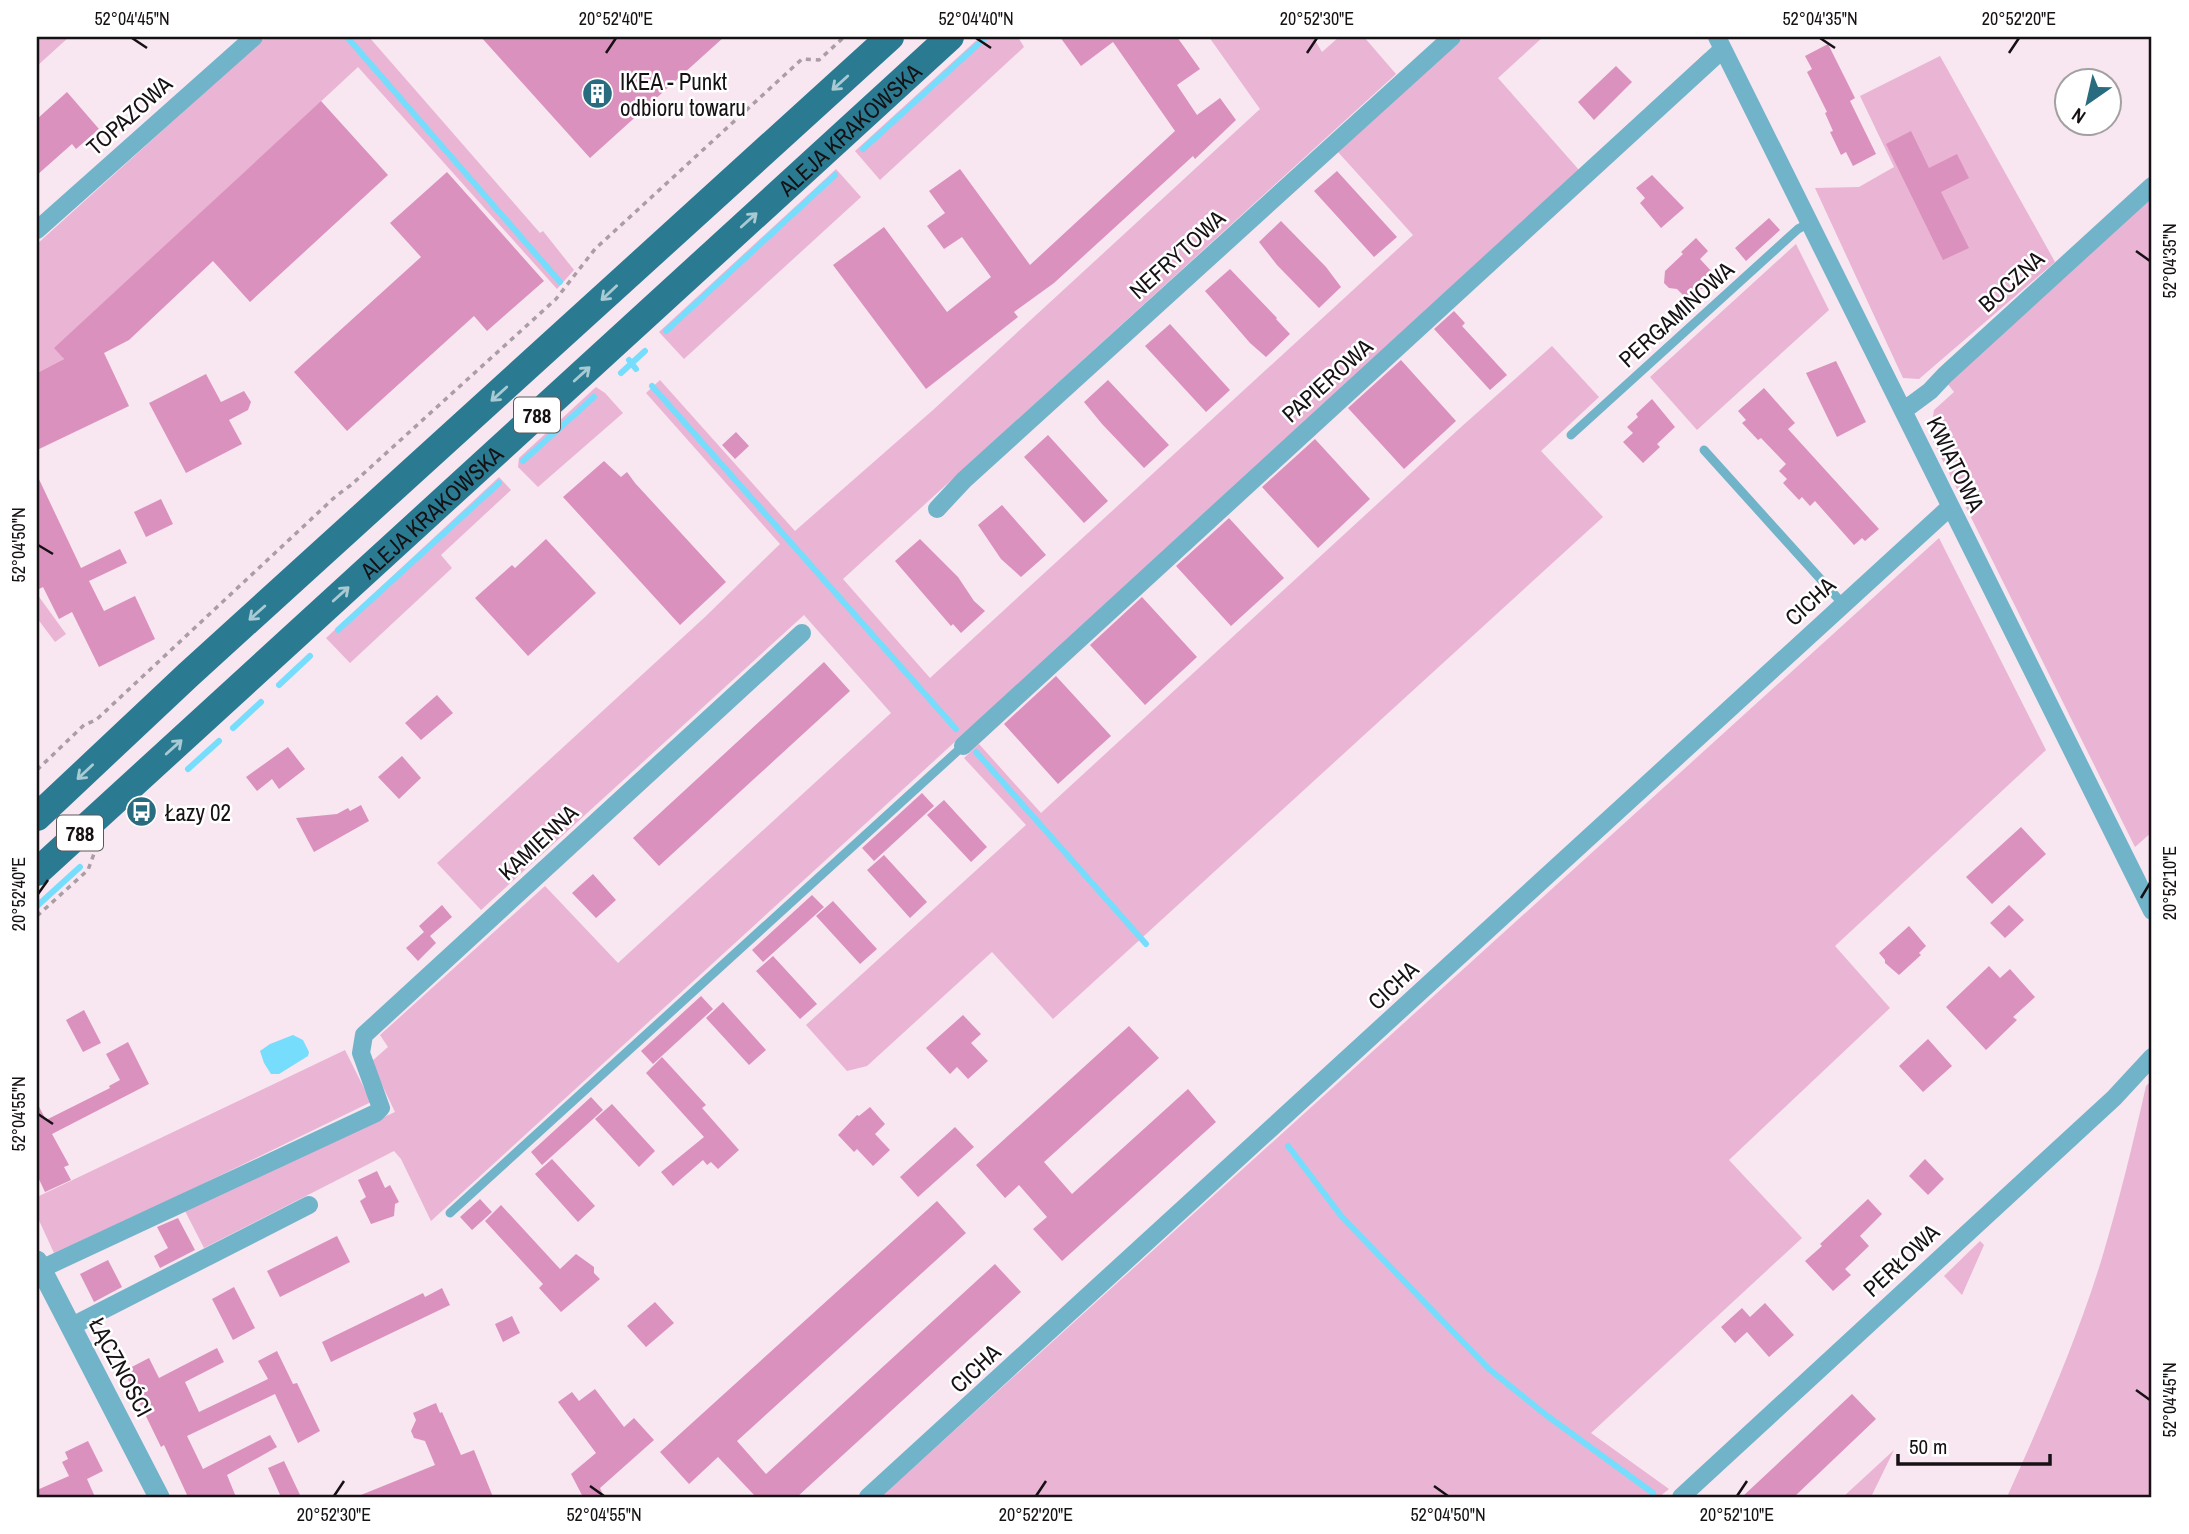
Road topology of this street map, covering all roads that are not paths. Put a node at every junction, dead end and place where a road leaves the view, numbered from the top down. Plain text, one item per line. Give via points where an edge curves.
1 (254, 37) edge
2 (890, 37) edge
3 (950, 37) edge
4 (1452, 37) edge
5 (1720, 43) edge
6 (2152, 186) edge
7 (1809, 223) junction
8 (37, 230) edge
9 (1903, 411) junction
10 (1571, 435) dead end
11 (1704, 450) dead end
12 (1950, 507) junction
13 (937, 509) dead end
14 (1843, 604) junction
15 (802, 633) dead end
16 (963, 746) joint
17 (37, 817) edge
18 (37, 872) edge
19 (2152, 911) edge
20 (2152, 1057) edge
21 (309, 1205) dead end
22 (450, 1213) dead end
23 (39, 1265) edge
24 (70, 1327) junction
25 (159, 1497) edge
26 (868, 1497) edge
27 (1681, 1497) edge

1 - 8 street, TOPAZOWA
2 -> 17 main road, ALEJA KRAKOWSKA / 788
18 -> 3 main road, ALEJA KRAKOWSKA / 788
4 - 13 street, NEFRYTOWA
5 - 7 street, KWIATOWA
5 - 16 street, PAPIEROWA
6 - 9 street, BOCZNA
7 - 9 street, KWIATOWA
7 - 10 lane, PERGAMINOWA
9 - 12 street, KWIATOWA
11 - 14 lane
12 - 14 street, CICHA
12 - 19 street, KWIATOWA
14 - 26 street, CICHA
15 - 23 street, KAMIENNA via 364,1035 361,1053 381,1108 365,1120
16 - 22 lane
20 - 27 street, PERŁOWA via 2114,1098
21 - 24 street
23 - 24 street, ŁĄCZNOŚCI
24 - 25 street, ŁĄCZNOŚCI

